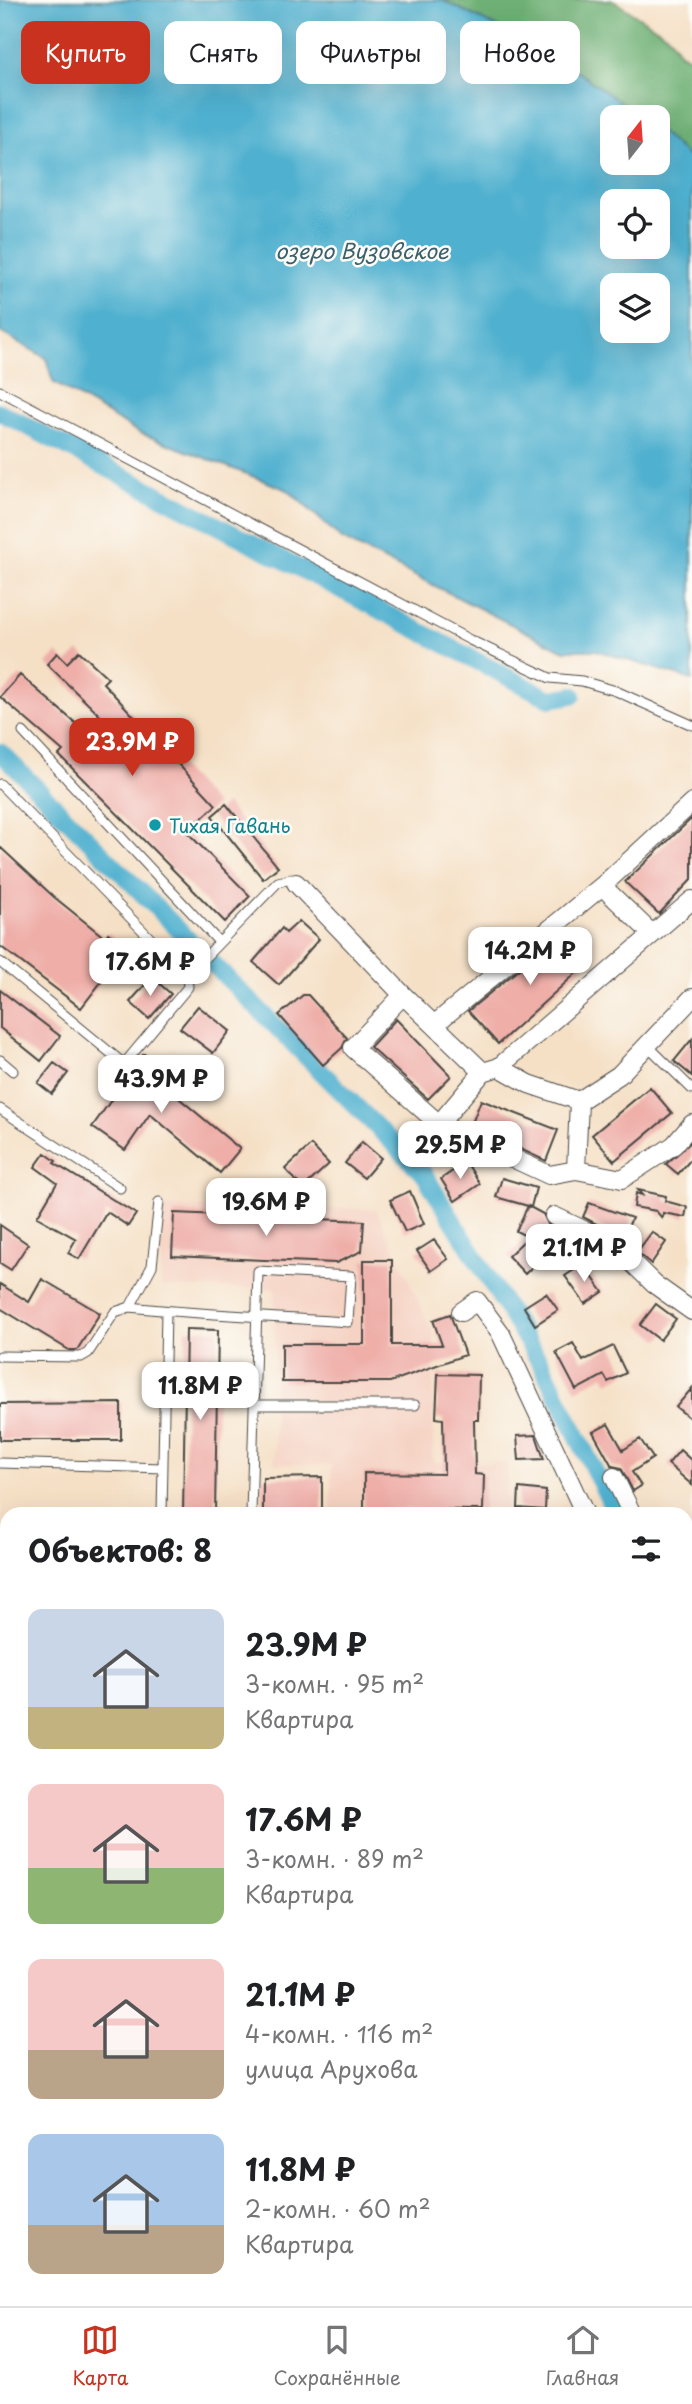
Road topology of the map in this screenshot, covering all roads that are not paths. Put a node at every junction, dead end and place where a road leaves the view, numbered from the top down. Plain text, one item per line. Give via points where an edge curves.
1 (0, 391) edge
2 (692, 725) edge
3 (23, 732) dead end
4 (0, 784) edge
5 (692, 803) edge
6 (296, 883) joint
7 (602, 886) junction
8 (692, 900) edge
9 (652, 934) junction
10 (219, 941) junction
11 (0, 962) edge
12 (187, 976) junction
13 (403, 995) junction
14 (692, 998) edge
15 (435, 1024) junction
16 (648, 1046) junction
17 (0, 1060) edge
18 (491, 1070) junction
19 (13, 1071) dead end
20 (692, 1089) edge
21 (579, 1101) junction
22 (0, 1110) edge
23 (439, 1124) junction
24 (692, 1124) edge
25 (576, 1170) junction
26 (120, 1188) dead end
27 (159, 1202) dead end
28 (554, 1216) dead end
29 (130, 1307) junction
30 (166, 1311) junction
31 (692, 1311) edge
32 (461, 1312) dead end
33 (259, 1316) junction
34 (0, 1356) edge
35 (254, 1405) junction
36 (415, 1405) dead end
37 (0, 1462) edge
38 (163, 1468) junction
39 (614, 1477) dead end
40 (162, 1507) edge
41 (251, 1507) edge
42 (582, 1507) edge
43 (629, 1507) edge

1 - 2 lane via 470,640 550,678 616,691
3 - 10 lane
4 - 12 lane
5 - 7 street
6 - 10 lane via 291,879 278,882
6 - 13 street
7 - 9 street
7 - 15 street
8 - 9 street
9 - 18 street
10 - 12 lane
11 - 12 lane via 124,1063 188,987
13 - 15 street
13 - 23 street via 353,1048
14 - 16 street
15 - 18 street
16 - 20 lane
16 - 21 street via 619,1076
17 - 19 lane
18 - 21 street
18 - 23 street
21 - 25 street
22 - 26 lane
23 - 25 street via 549,1175
24 - 25 street via 674,1145 622,1180
27 - 29 lane via 152,1266
28 - 31 street via 613,1244 654,1284
29 - 30 lane
29 - 34 lane via 111,1315 81,1357
30 - 33 lane
30 - 38 lane
32 - 42 street via 477,1301 500,1332
33 - 33 lane via 348,1322 351,1276 258,1271
33 - 35 lane
35 - 36 lane
35 - 41 lane
37 - 38 lane
38 - 40 lane
39 - 43 street

